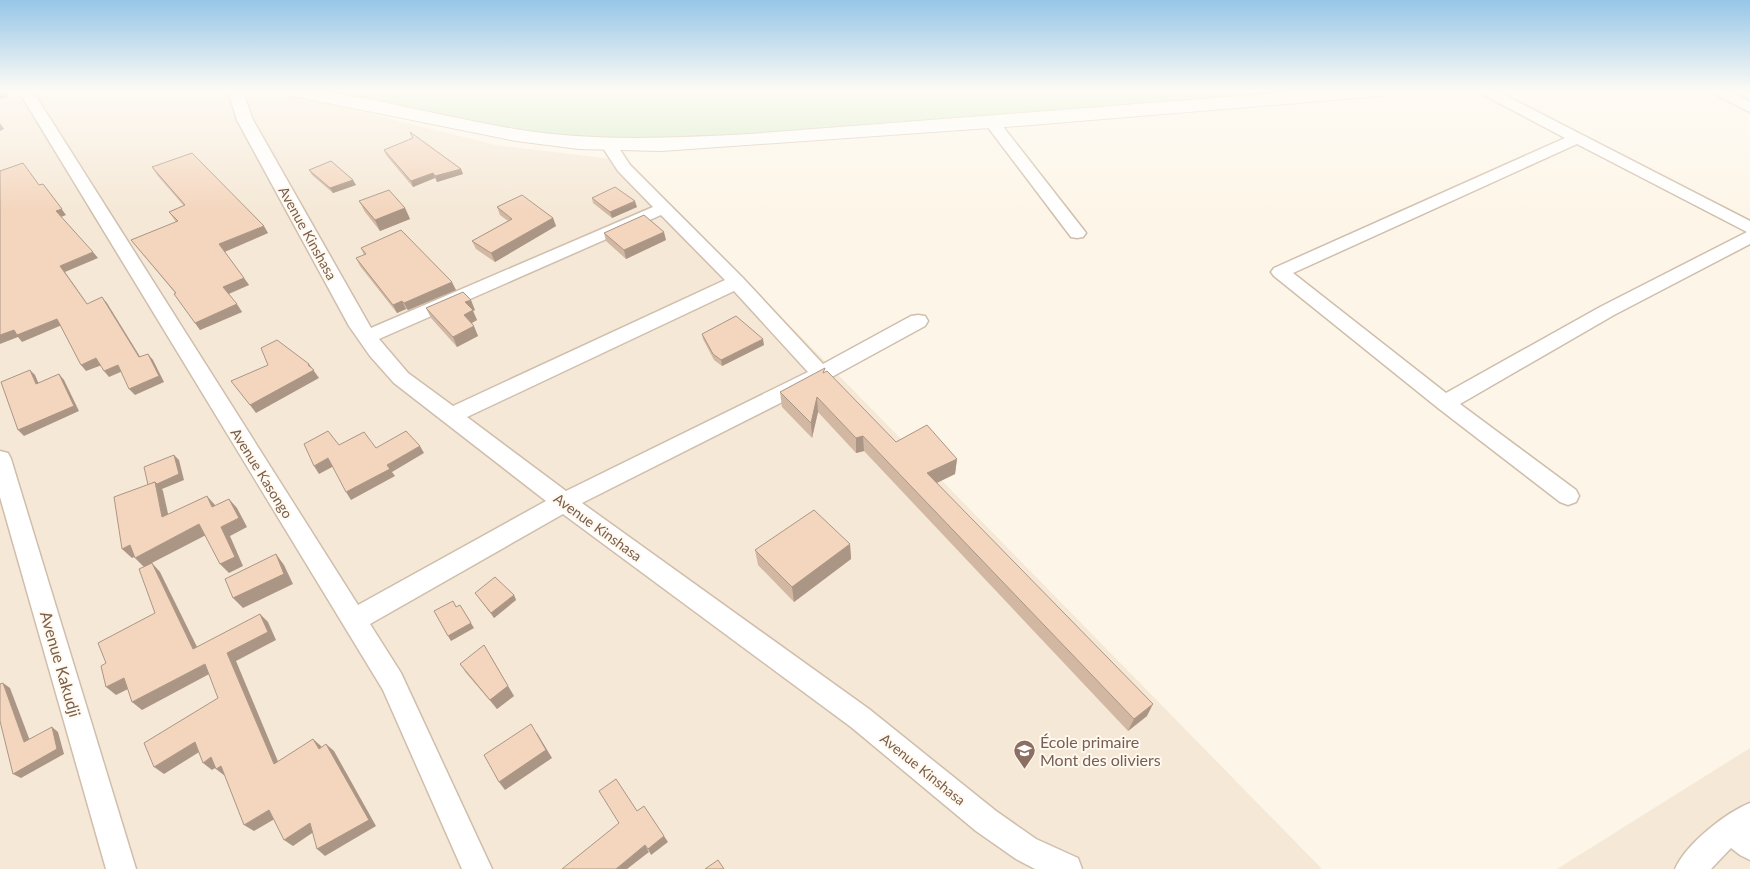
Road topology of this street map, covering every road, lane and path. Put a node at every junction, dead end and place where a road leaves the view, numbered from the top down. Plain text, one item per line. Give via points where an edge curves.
1 (50, 131) edge
2 (251, 131) edge
3 (494, 131) edge
4 (872, 131) edge
5 (998, 131) edge
6 (1563, 131) edge
7 (1577, 138) junction
8 (608, 145) junction
9 (664, 208) junction
10 (1750, 228) edge
11 (1076, 233) dead end
12 (1750, 237) edge
13 (737, 282) junction
14 (918, 321) dead end
15 (367, 337) junction
16 (821, 374) junction
17 (1445, 403) junction
18 (450, 416) junction
19 (0, 459) edge
20 (1568, 496) dead end
21 (564, 502) junction
22 (354, 620) junction
23 (1743, 830) edge
24 (121, 869) edge
25 (477, 869) edge
26 (1067, 869) edge
27 (1690, 869) edge

1 - 22 street, Avenue Kasongo
2 - 15 street, Avenue Kinshasa
3 - 8 street
4 - 8 street
5 - 11 street
6 - 7 street
7 - 10 street
7 - 17 street via 1280,272
8 - 9 street via 624,168
9 - 13 street
9 - 15 street
12 - 17 street via 1607,311
13 - 16 street
13 - 18 street
14 - 16 street
15 - 18 street, Avenue Kinshasa via 401,378
16 - 21 street
17 - 20 street
18 - 21 street, Avenue Kinshasa
19 - 24 street, Avenue Kakudji
21 - 22 street
21 - 26 street, Avenue Kinshasa via 860,718 986,821 1026,849
22 - 25 street, Avenue Kasongo via 392,682
23 - 27 street

